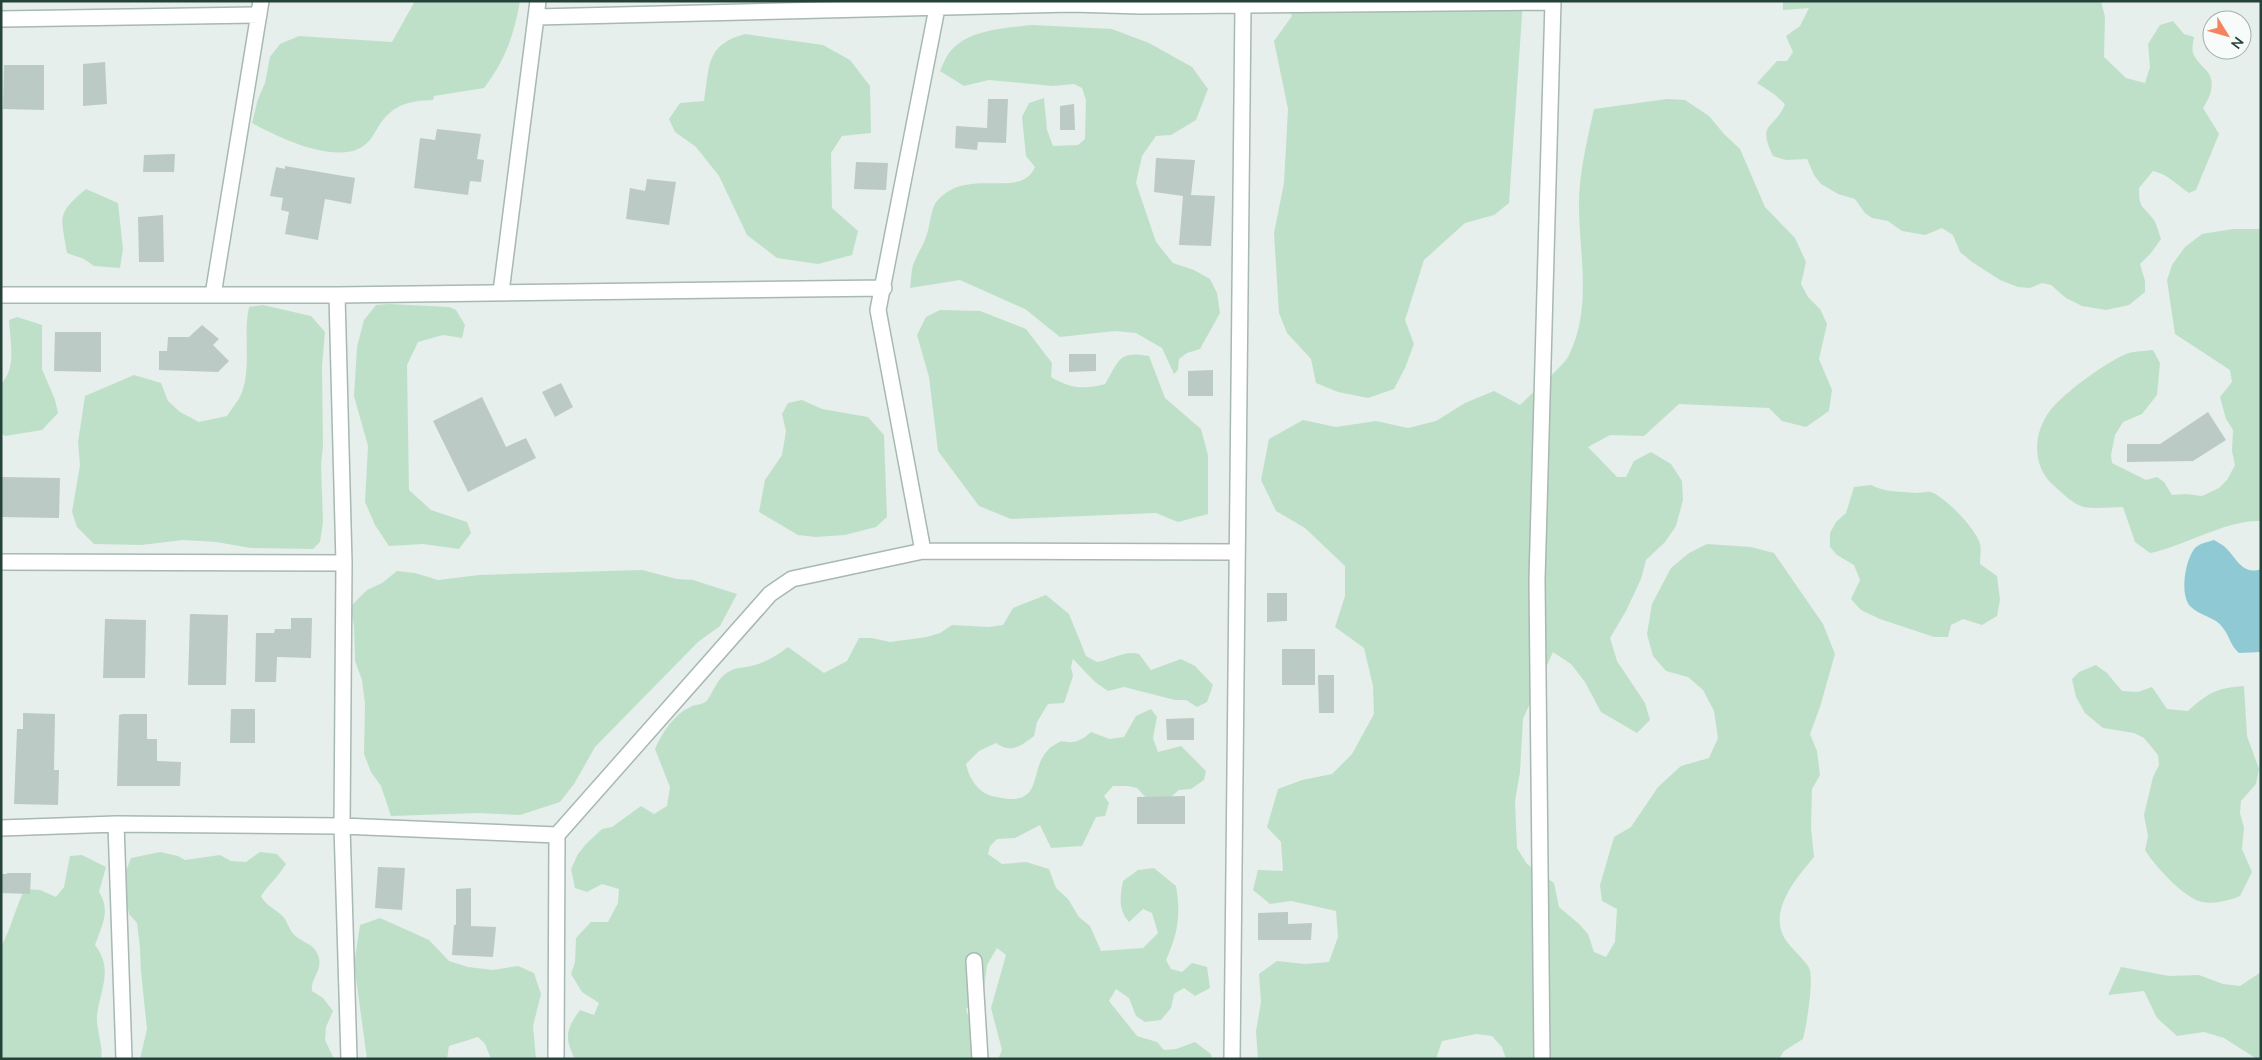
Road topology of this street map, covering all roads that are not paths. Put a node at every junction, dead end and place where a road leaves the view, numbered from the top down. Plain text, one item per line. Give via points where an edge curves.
1 (538, 1) edge
2 (1553, 2) edge
3 (1142, 4) edge
4 (1243, 5) junction
5 (260, 8) edge
6 (937, 8) junction
7 (536, 17) junction
8 (1, 18) edge
9 (884, 288) junction
10 (501, 292) junction
11 (213, 295) junction
12 (337, 295) junction
13 (1, 296) edge
14 (924, 551) junction
15 (1237, 552) junction
16 (1, 562) edge
17 (344, 563) junction
18 (116, 824) junction
19 (342, 826) junction
20 (1, 828) edge
21 (557, 835) junction
22 (974, 961) dead end
23 (124, 1059) edge
24 (349, 1059) edge
25 (556, 1059) edge
26 (980, 1059) edge
27 (1232, 1059) edge
28 (1542, 1059) edge

1 - 7 street
2 - 4 street
2 - 28 street via 1537,580
3 - 4 street
3 - 6 street
4 - 15 street
5 - 8 street
5 - 11 street
6 - 7 street
6 - 9 street
7 - 10 street
9 - 10 street
9 - 14 street via 878,310
10 - 12 street
11 - 12 street
11 - 13 street
12 - 17 street
14 - 15 street
14 - 21 street via 792,579 770,594
15 - 27 street
16 - 17 street
17 - 19 street
18 - 19 street
18 - 20 street
18 - 23 street
19 - 21 street
19 - 24 street
21 - 25 street
22 - 26 street

